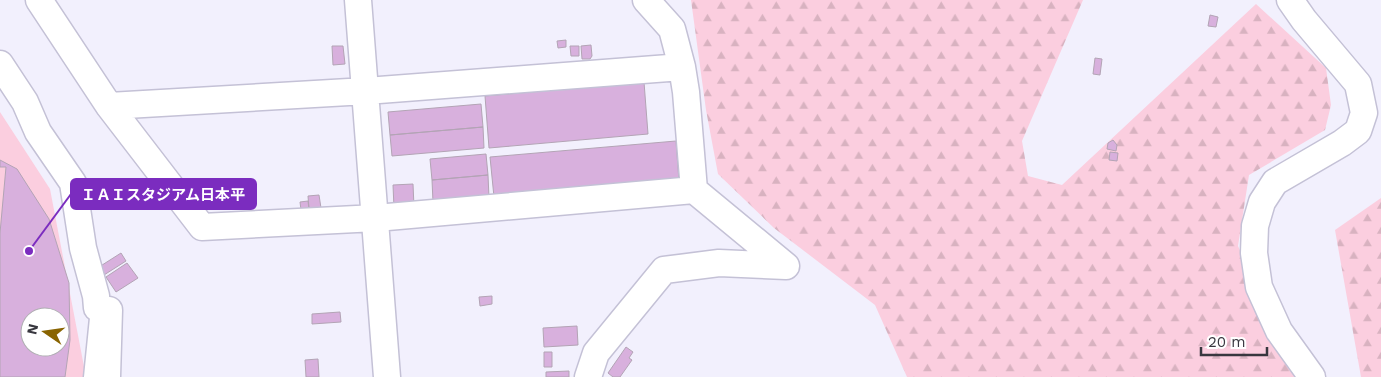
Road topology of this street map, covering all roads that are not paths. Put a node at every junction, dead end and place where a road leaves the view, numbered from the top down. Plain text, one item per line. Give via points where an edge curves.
1 (39, 0) edge
2 (358, 0) edge
3 (646, 0) edge
4 (1290, 0) edge
5 (0, 64) edge
6 (682, 67) junction
7 (366, 91) junction
8 (109, 106) junction
9 (694, 190) junction
10 (376, 218) junction
11 (97, 308) junction
12 (90, 377) edge
13 (107, 377) edge
14 (387, 377) edge
15 (588, 377) edge
16 (1312, 377) edge

1 - 8 street
2 - 7 street
3 - 6 street via 672,29
4 - 16 street via 1358,84 1364,113 1358,132 1275,182 1262,202 1255,226 1254,253 1259,287 1279,331
5 - 11 street via 25,102 38,132 73,183
6 - 7 street
6 - 9 street
7 - 8 street
7 - 10 street
8 - 10 street via 202,227
9 - 10 street
9 - 15 street via 786,266 719,263 664,270 596,353
10 - 14 street
11 - 12 lane
11 - 13 street via 110,310

